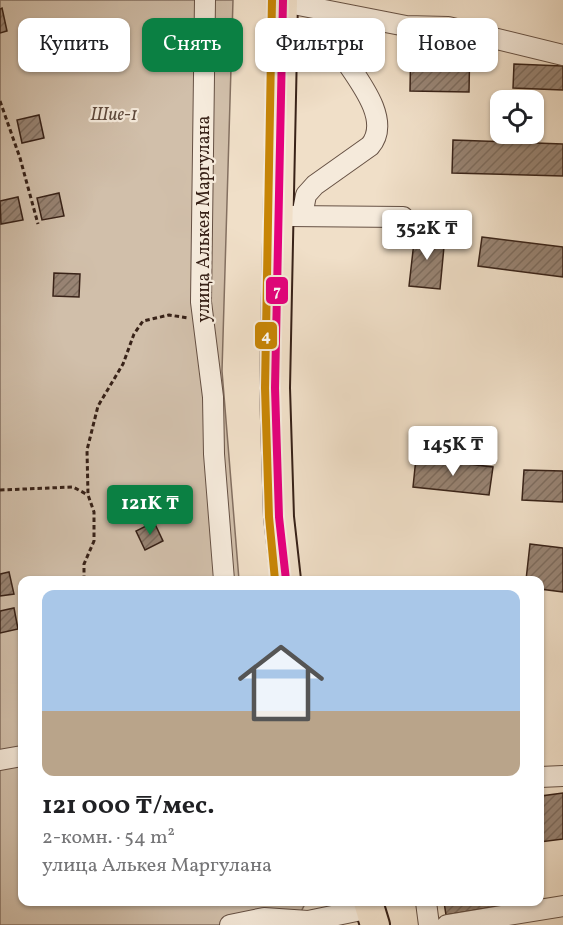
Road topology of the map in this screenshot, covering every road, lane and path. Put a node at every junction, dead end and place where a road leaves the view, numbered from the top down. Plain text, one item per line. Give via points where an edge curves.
1 (205, 0) edge
2 (283, 1) edge
3 (328, 12) junction
4 (563, 55) edge
5 (0, 101) edge
6 (291, 216) junction
7 (403, 217) dead end
8 (38, 224) dead end
9 (203, 321) junction
10 (0, 490) edge
11 (88, 495) junction
12 (84, 576) edge
13 (224, 576) edge
14 (286, 576) edge
15 (18, 757) edge
16 (0, 760) edge
17 (563, 776) edge
18 (544, 777) edge
19 (427, 906) edge
20 (563, 906) edge
21 (371, 912) edge
22 (307, 923) edge
23 (230, 925) edge
24 (429, 925) edge
25 (447, 925) edge

1 - 9 street, улица Алькея Маргулана
2 - 3 street
2 - 6 highway
3 - 4 street via 406,26 448,27
3 - 6 street via 337,48 363,83 378,131 370,146 315,185
5 - 8 path
6 - 7 street
6 - 14 highway via 275,377 279,517
9 - 11 path via 169,315 143,321 134,334 123,364 98,406 87,450
9 - 13 street, улица Алькея Маргулана via 213,397
10 - 11 path via 73,487
11 - 12 path via 94,512 94,540 84,564
15 - 16 street
17 - 18 street
19 - 24 street
20 - 25 street
21 - 22 street
22 - 23 street via 264,918

